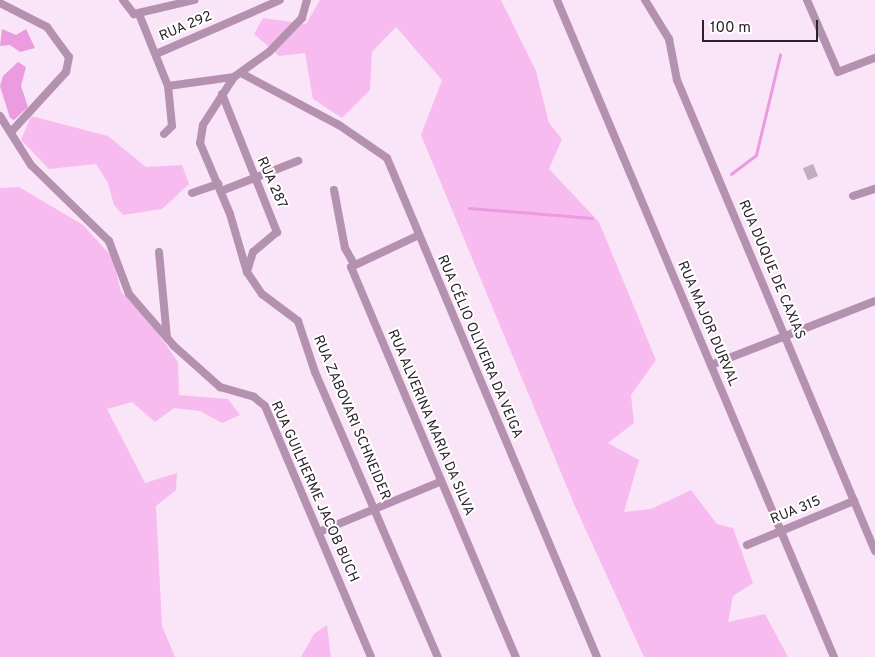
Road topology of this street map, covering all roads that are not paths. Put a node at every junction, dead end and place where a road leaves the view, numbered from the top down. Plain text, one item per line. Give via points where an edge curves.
1 (125, 0) edge
2 (194, 0) edge
3 (280, 0) edge
4 (307, 0) edge
5 (557, 0) edge
6 (645, 0) edge
7 (807, 0) edge
8 (0, 3) edge
9 (139, 14) junction
10 (156, 54) junction
11 (875, 58) edge
12 (237, 75) junction
13 (168, 86) junction
14 (222, 94) junction
15 (0, 116) edge
16 (11, 132) junction
17 (164, 134) dead end
18 (298, 161) dead end
19 (257, 177) junction
20 (219, 187) junction
21 (875, 189) edge
22 (334, 190) dead end
23 (192, 193) dead end
24 (853, 196) dead end
25 (418, 235) junction
26 (159, 252) dead end
27 (354, 264) junction
28 (247, 272) junction
29 (875, 301) edge
30 (785, 336) junction
31 (167, 338) junction
32 (711, 365) junction
33 (440, 482) junction
34 (854, 501) junction
35 (376, 508) junction
36 (781, 531) junction
37 (318, 532) junction
38 (747, 544) dead end
39 (875, 551) edge
40 (371, 657) edge
41 (438, 657) edge
42 (516, 657) edge
43 (597, 657) edge
44 (834, 657) edge

1 - 9 street via 132,14
2 - 9 street
3 - 10 street, RUA 292
4 - 12 street, RUA ZABOVARI SCHNEIDER via 302,18
5 - 32 street, RUA MAJOR DURVAL
6 - 30 street, RUA DUQUE DE CAXIAS via 669,39 677,80
7 - 11 street via 838,72
8 - 16 street via 47,27 69,57 66,72
9 - 10 street
10 - 13 street
12 - 13 street
12 - 14 street, RUA ZABOVARI SCHNEIDER
12 - 25 street, RUA CÉLIO OLIVEIRA DA VEIGA via 339,125 387,158
13 - 17 street via 172,126
14 - 19 street, RUA 287
14 - 20 street, RUA ZABOVARI SCHNEIDER via 199,138
15 - 16 street, RUA GUILHERME JACOB BUCH
16 - 31 street, RUA GUILHERME JACOB BUCH via 31,165 109,241 130,294
18 - 19 street
19 - 20 street
19 - 28 street, RUA 287 via 277,235 258,247
20 - 23 street
20 - 28 street, RUA ZABOVARI SCHNEIDER
21 - 24 street
22 - 27 street, RUA ALVERINA MARIA DA SILVA via 345,248
25 - 27 street
25 - 43 street, RUA CÉLIO OLIVEIRA DA VEIGA
26 - 31 street
27 - 33 street, RUA ALVERINA MARIA DA SILVA via 367,310
28 - 35 street, RUA ZABOVARI SCHNEIDER via 262,294 298,321 315,372
29 - 30 street
30 - 32 street
30 - 34 street, RUA DUQUE DE CAXIAS
31 - 37 street, RUA GUILHERME JACOB BUCH via 220,387 254,397 265,406
32 - 36 street, RUA MAJOR DURVAL
33 - 35 street
33 - 42 street, RUA ALVERINA MARIA DA SILVA
34 - 36 street, RUA 315
34 - 39 street, RUA DUQUE DE CAXIAS
35 - 37 street
35 - 41 street, RUA ZABOVARI SCHNEIDER
36 - 38 street, RUA 315
36 - 44 street, RUA MAJOR DURVAL
37 - 40 street, RUA GUILHERME JACOB BUCH

